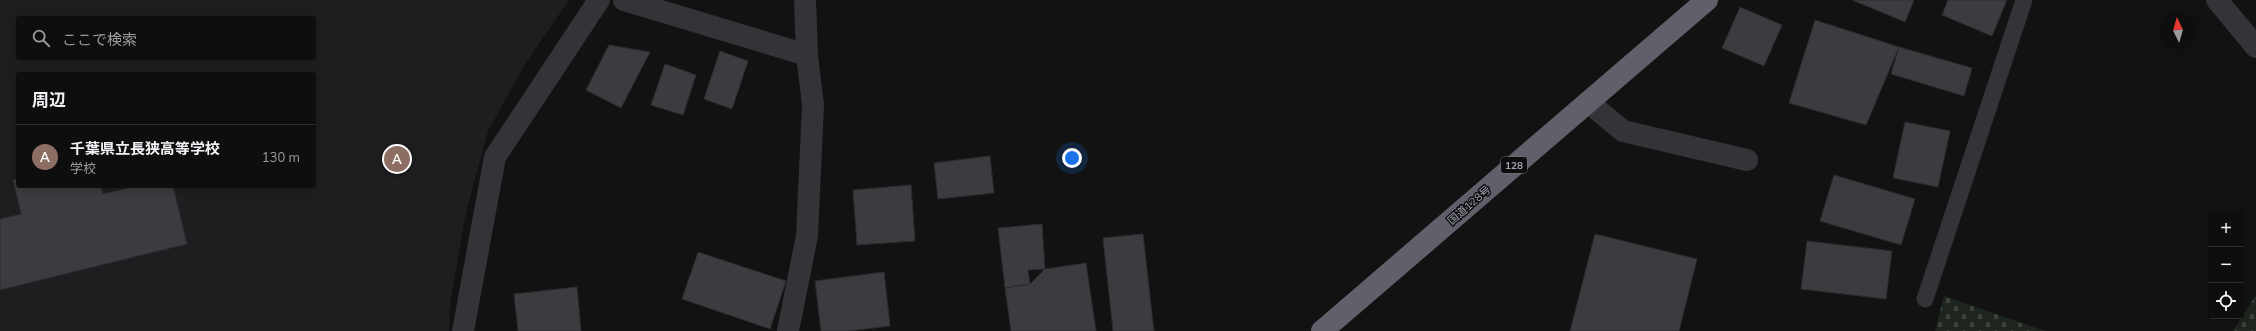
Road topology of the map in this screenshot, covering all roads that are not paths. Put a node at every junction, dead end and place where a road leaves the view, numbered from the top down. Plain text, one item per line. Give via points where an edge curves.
1 (599, 0) edge
2 (624, 0) edge
3 (805, 0) edge
4 (1707, 0) edge
5 (2024, 0) edge
6 (2217, 0) edge
7 (2256, 47) edge
8 (807, 55) junction
9 (1588, 102) junction
10 (1747, 160) dead end
11 (1925, 299) dead end
12 (463, 331) edge
13 (788, 331) edge
14 (1322, 331) edge

1 - 12 street via 495,157
2 - 8 street
3 - 8 street
4 - 9 highway, 国道128号 / 128
5 - 11 lane
6 - 7 street
8 - 13 street via 813,104 807,236
9 - 10 street via 1623,131
9 - 14 highway, 国道128号 / 128

